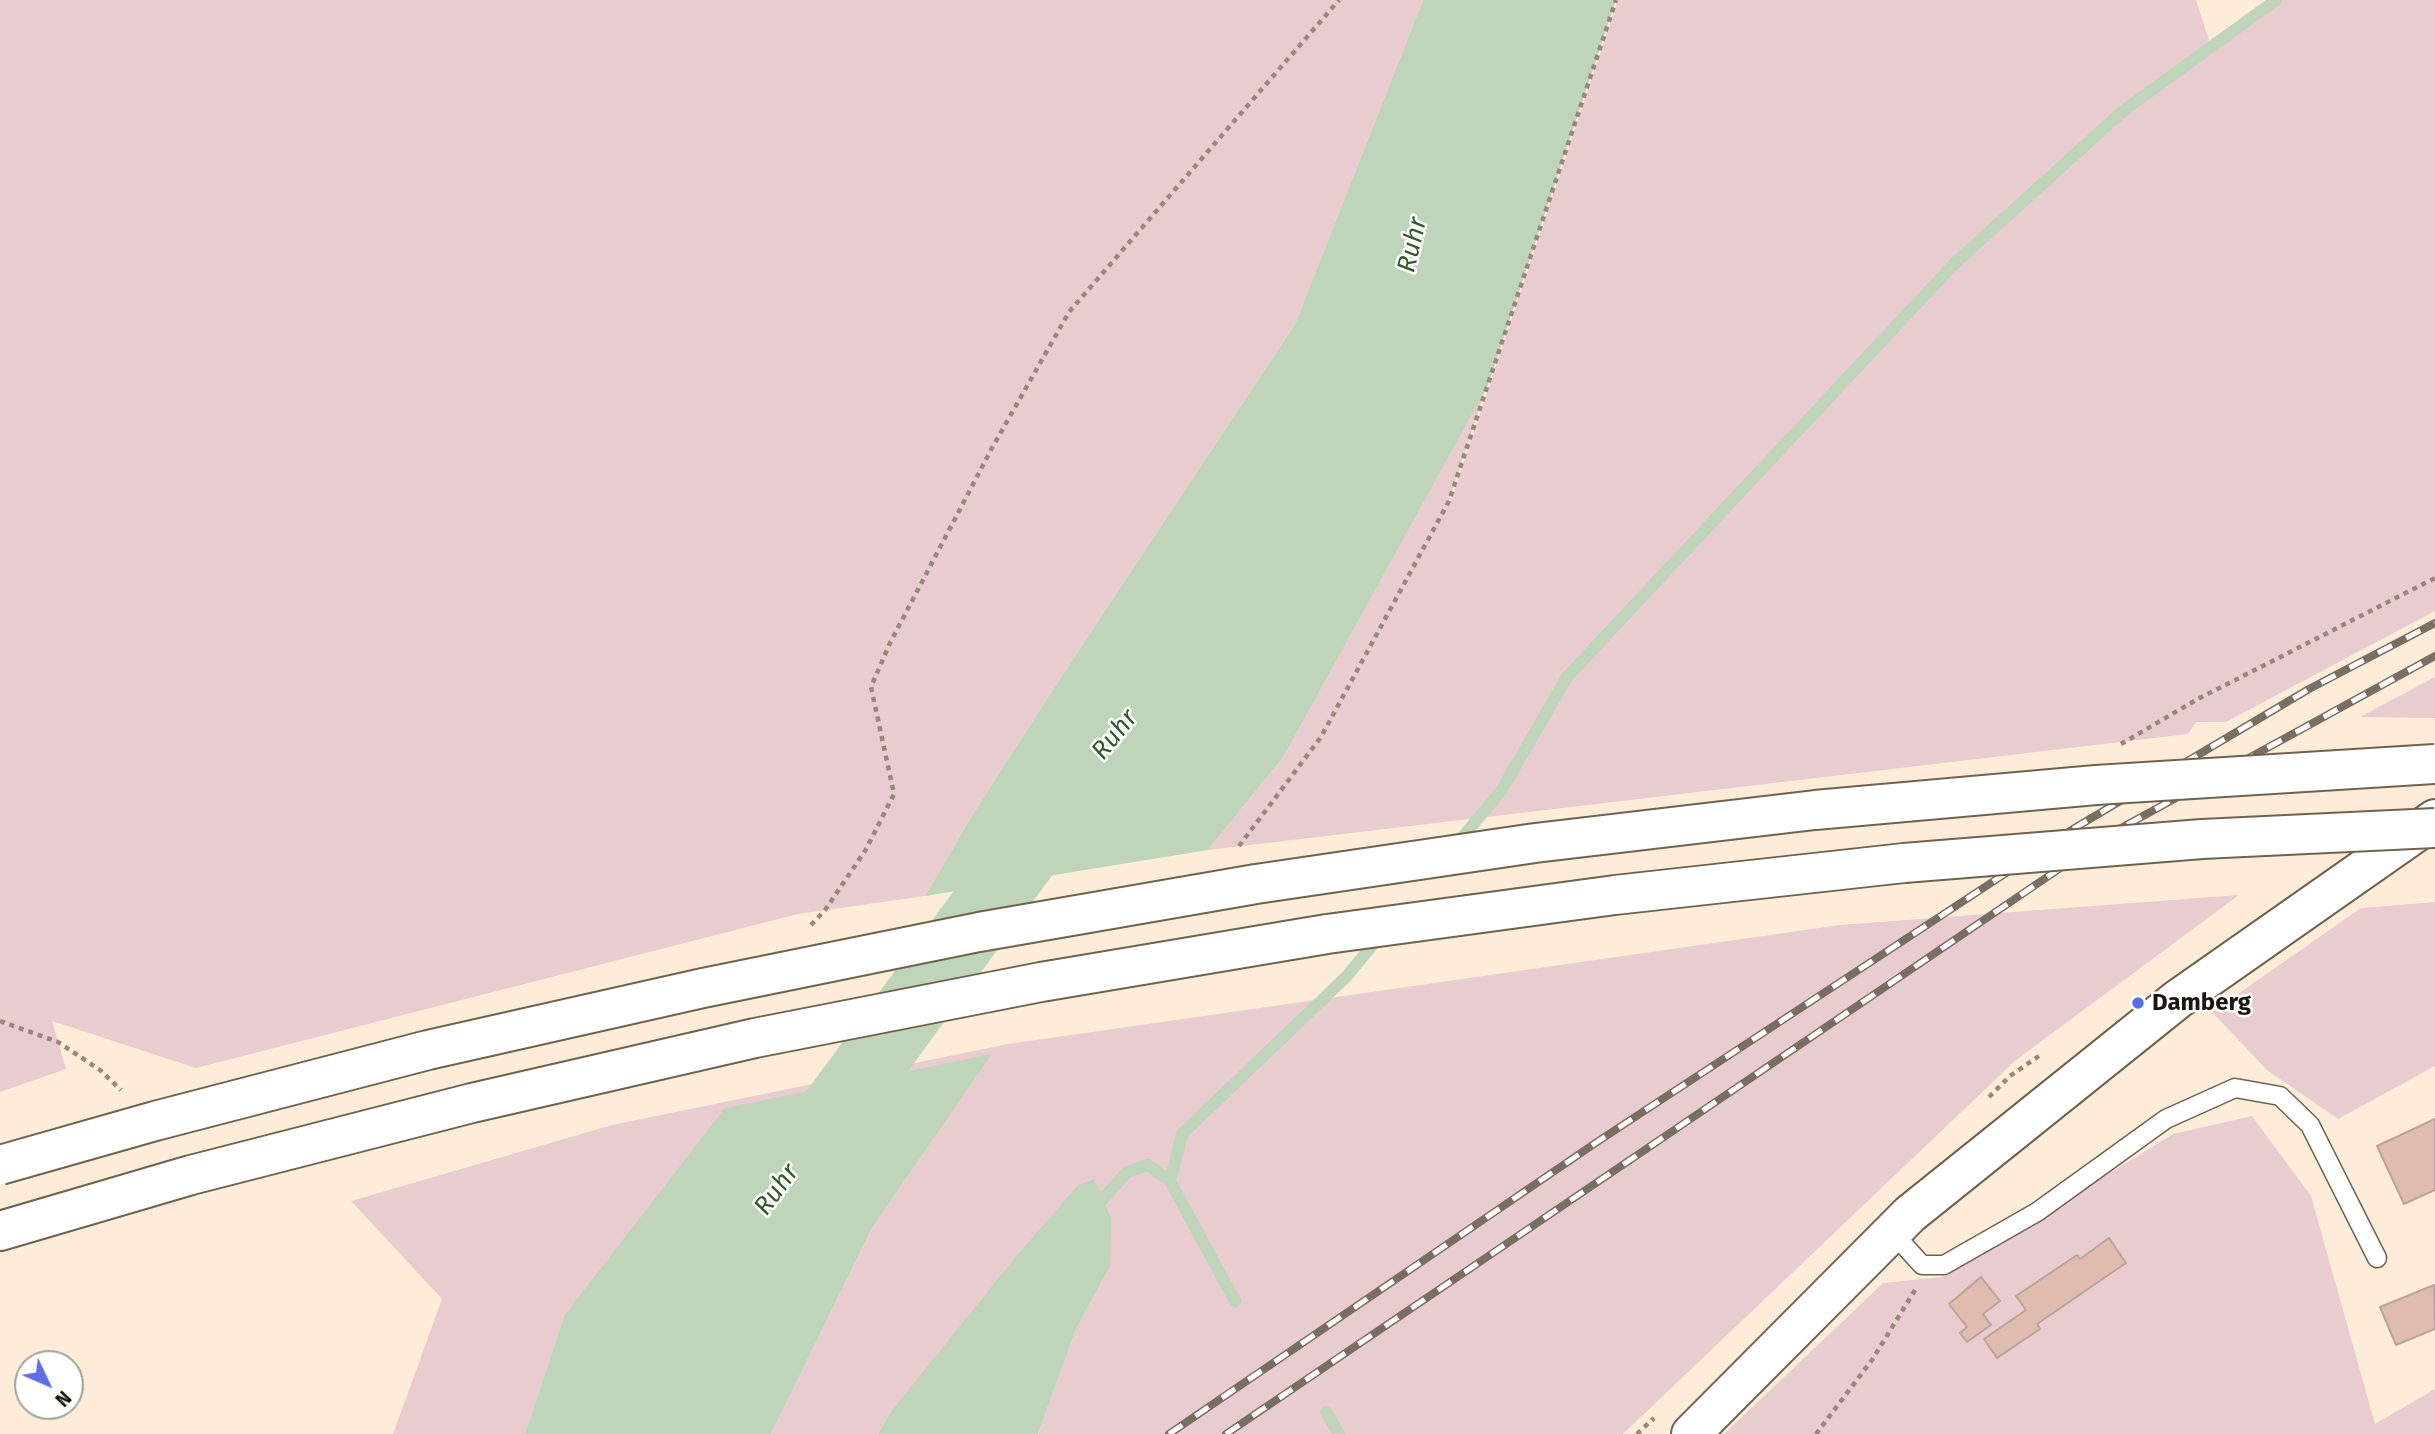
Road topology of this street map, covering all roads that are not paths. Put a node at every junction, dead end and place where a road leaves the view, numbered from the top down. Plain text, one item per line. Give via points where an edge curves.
1 (2435, 764) edge
2 (2435, 819) edge
3 (2435, 828) edge
4 (0, 1165) edge
5 (0, 1231) edge
6 (1892, 1233) junction
7 (2377, 1258) dead end
8 (1691, 1434) edge

1 - 4 main road, bridge via 2096,785 1815,810 1256,884 979,932 703,988 428,1050
2 - 6 main road via 2178,999
3 - 5 main road, bridge via 2202,839 1904,863 1615,895 1327,934 1041,982 742,1041 472,1103 191,1175
6 - 7 lane via 1922,1265 1944,1265 2038,1212 2166,1119 2235,1088 2280,1096 2310,1125
6 - 8 main road

